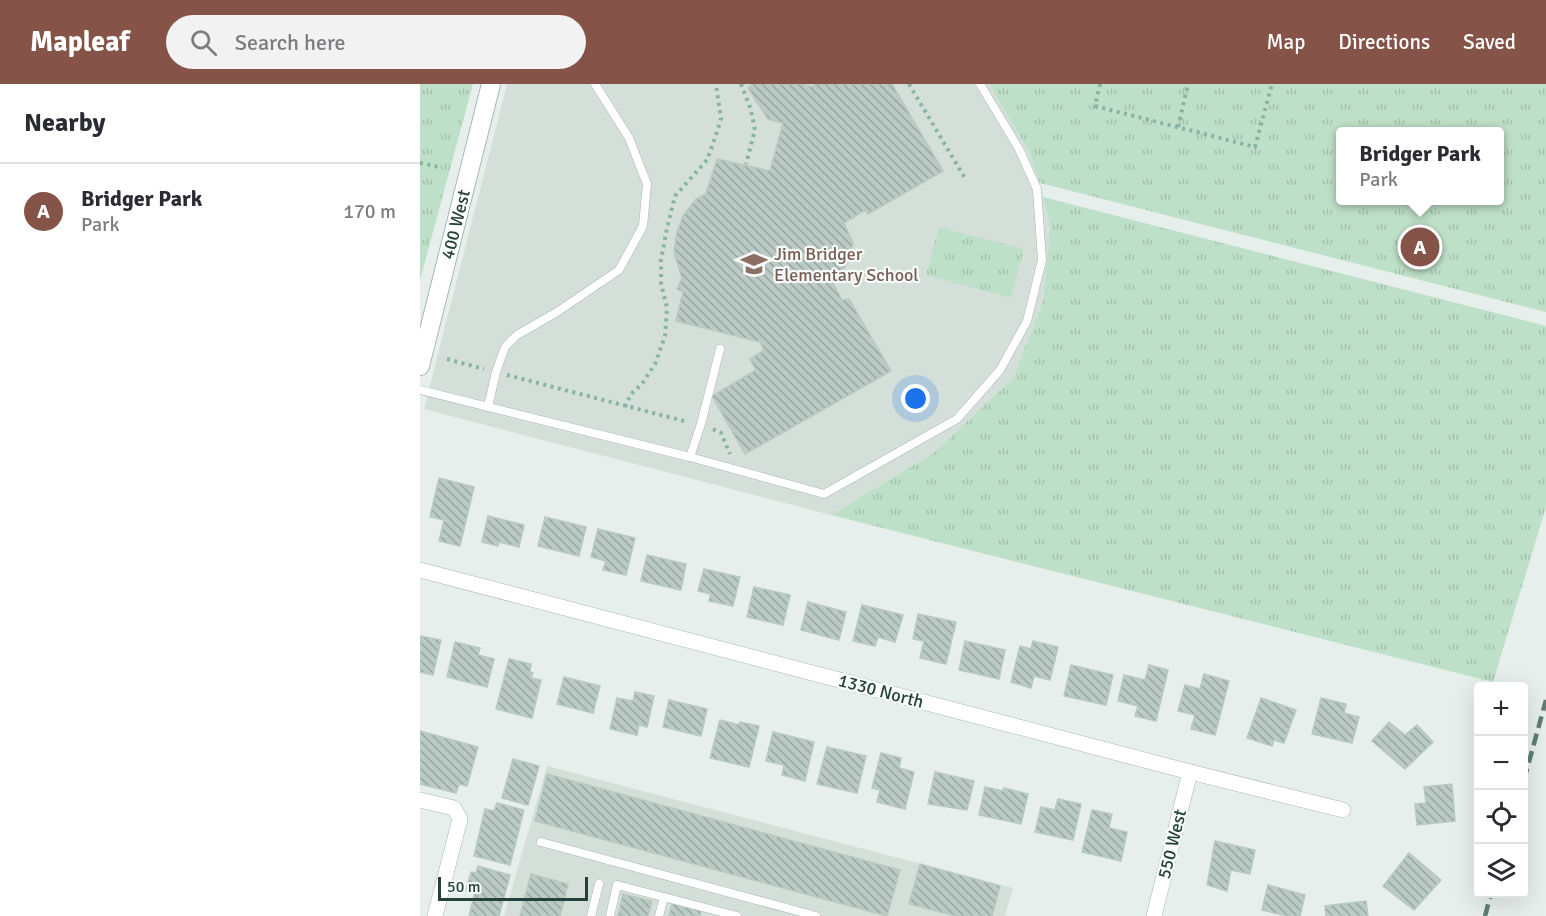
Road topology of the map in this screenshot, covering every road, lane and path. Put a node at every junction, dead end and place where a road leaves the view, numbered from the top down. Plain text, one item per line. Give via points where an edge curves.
1 (491, 84) edge
2 (595, 84) edge
3 (716, 84) edge
4 (741, 84) edge
5 (909, 84) edge
6 (980, 84) edge
7 (1100, 84) edge
8 (1188, 84) edge
9 (1272, 84) edge
10 (1178, 127) junction
11 (420, 163) edge
12 (746, 164) dead end
13 (440, 167) dead end
14 (966, 180) dead end
15 (720, 349) dead end
16 (447, 359) dead end
17 (420, 366) edge
18 (486, 369) dead end
19 (504, 374) dead end
20 (420, 390) edge
21 (488, 407) junction
22 (625, 407) junction
23 (701, 424) junction
24 (690, 458) junction
25 (737, 470) junction
26 (420, 570) edge
27 (1190, 772) junction
28 (420, 800) edge
29 (1343, 810) dead end
30 (541, 842) dead end
31 (599, 884) dead end
32 (664, 897) junction
33 (711, 913) edge
34 (804, 914) edge
35 (435, 916) edge
36 (591, 916) edge
37 (610, 916) edge
38 (659, 916) edge
39 (737, 916) edge
40 (816, 916) edge
41 (1154, 916) edge

1 - 17 street, 400 West
2 - 21 lane via 629,138 647,184 643,226 619,270 517,335 505,347
3 - 22 path via 721,119 715,138 707,160 675,196 667,228 661,260 667,308 665,336 656,364
4 - 12 path via 755,130
5 - 14 path
6 - 25 lane via 1019,149 1037,189 1042,260 1027,321 1000,370 957,418 824,494
7 - 10 path via 1095,106
8 - 10 path
9 - 10 path via 1255,147
11 - 13 path
15 - 23 lane
16 - 18 path
19 - 22 path
20 - 21 lane
21 - 24 lane
22 - 23 path
23 - 24 lane
23 - 25 path via 721,433
24 - 25 lane
26 - 27 street, 1330 North
27 - 29 street, 1330 North
27 - 41 street, 550 West
28 - 35 street via 454,808 460,819
30 - 34 lane
31 - 36 lane
32 - 33 lane
32 - 37 lane via 617,885
32 - 38 lane
33 - 39 lane
34 - 40 lane

